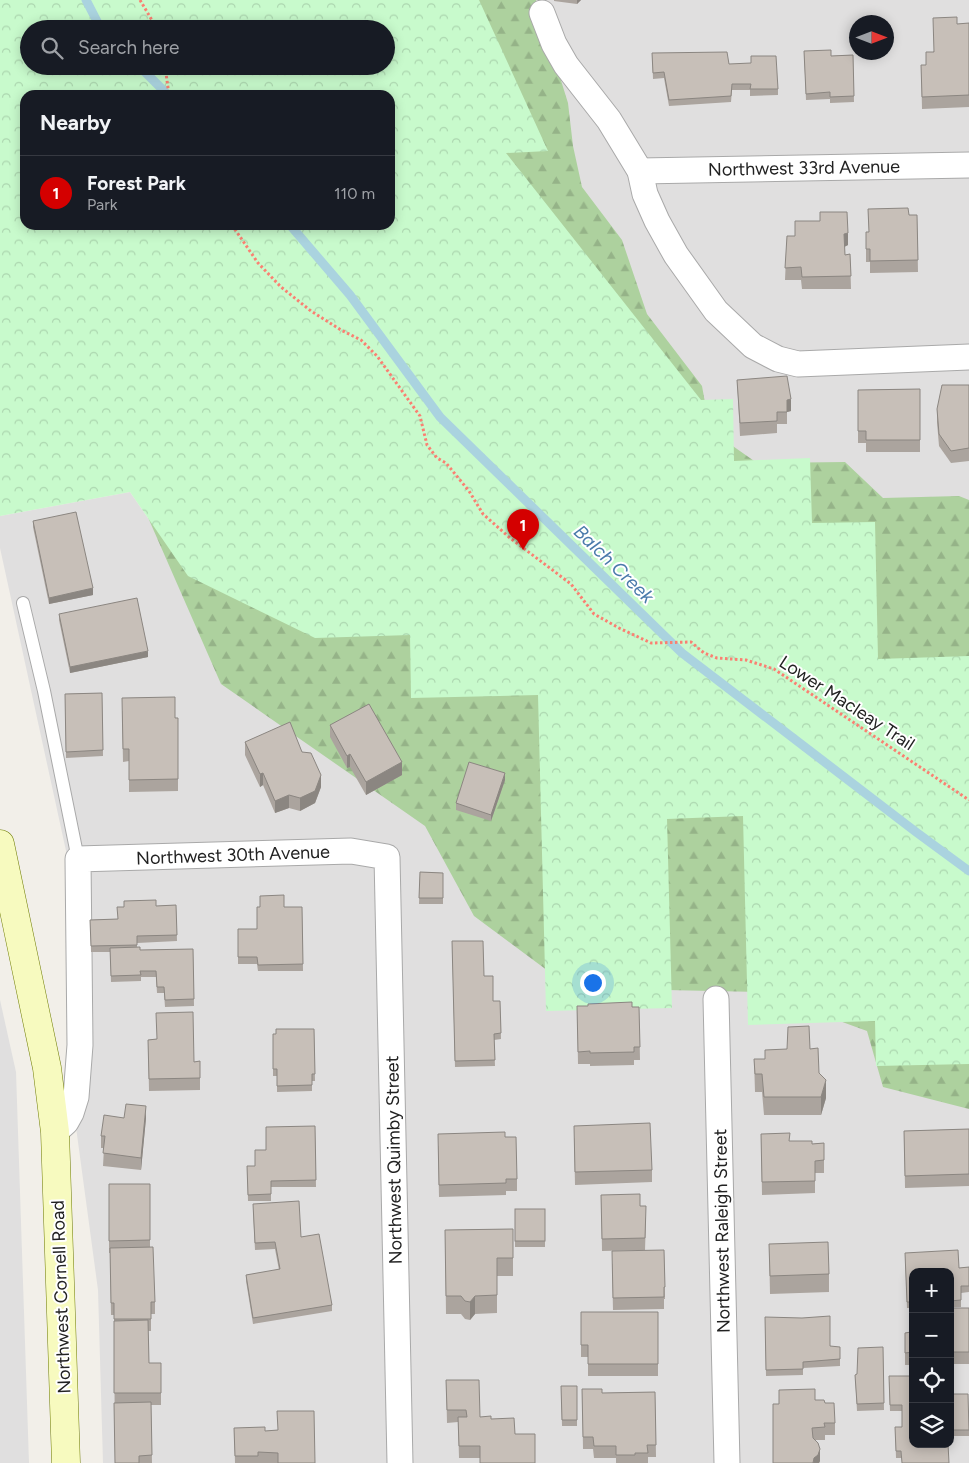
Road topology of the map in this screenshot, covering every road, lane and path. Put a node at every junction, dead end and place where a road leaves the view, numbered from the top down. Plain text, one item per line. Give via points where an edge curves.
1 (140, 0) edge
2 (542, 13) dead end
3 (151, 20) edge
4 (166, 75) edge
5 (168, 90) edge
6 (969, 165) edge
7 (640, 171) junction
8 (235, 230) edge
9 (969, 357) edge
10 (23, 603) dead end
11 (969, 800) edge
12 (0, 844) edge
13 (387, 857) joint
14 (78, 859) junction
15 (716, 999) dead end
16 (55, 1132) junction
17 (66, 1463) edge
18 (400, 1463) edge
19 (727, 1463) edge

1 - 3 path
2 - 7 street via 566,65 609,120
4 - 5 path
6 - 7 street, Northwest 33rd Avenue
7 - 9 street via 645,194 676,255 716,312 752,346 778,359 798,364
8 - 11 path, Lower Macleay Trail via 258,263 281,287 311,312 361,340 377,356 420,416 427,445 469,491 483,514 571,584 594,614 651,643 691,642 704,653 717,658 746,660 774,669
10 - 14 lane
12 - 16 main road, Northwest Cornell Road via 47,1068
13 - 14 street, Northwest 30th Avenue via 351,852
13 - 18 street, Northwest Quimby Street
14 - 16 street via 80,1045 76,1098 66,1122
15 - 19 street, Northwest Raleigh Street
16 - 17 main road, Northwest Cornell Road

